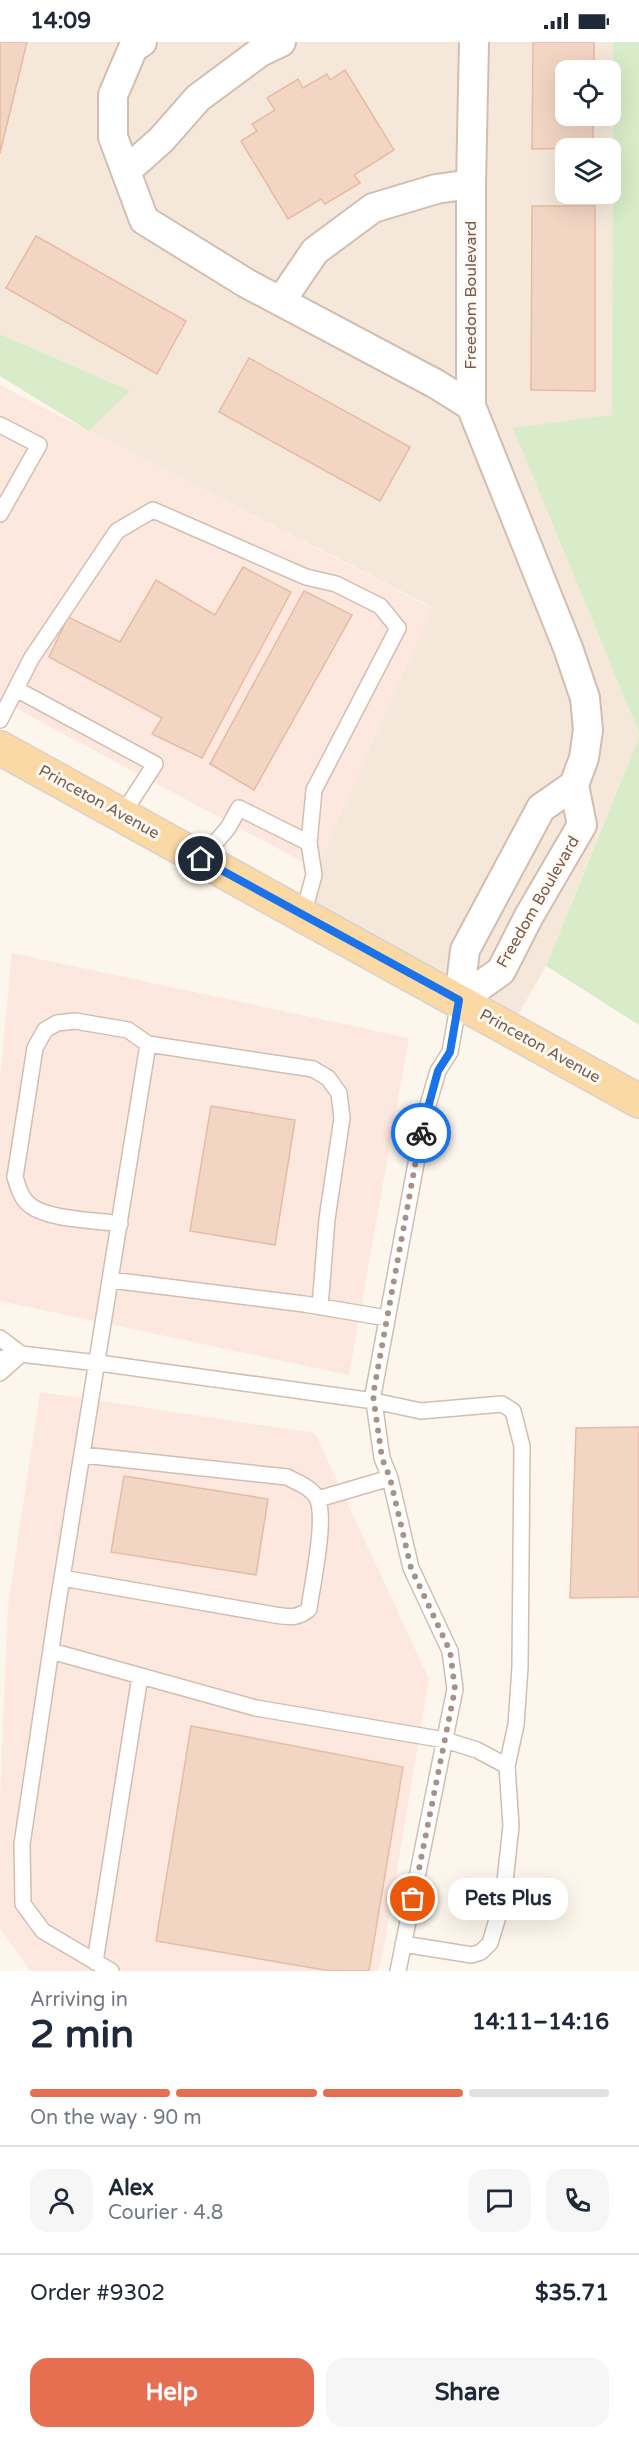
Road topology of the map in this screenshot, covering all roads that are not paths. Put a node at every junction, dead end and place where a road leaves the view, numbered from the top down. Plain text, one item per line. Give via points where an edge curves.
1 (142, 42) edge
2 (281, 42) edge
3 (474, 42) edge
4 (126, 171) junction
5 (471, 184) junction
6 (282, 301) junction
7 (471, 406) junction
8 (0, 425) edge
9 (0, 514) edge
10 (16, 688) junction
11 (0, 720) edge
12 (0, 748) edge
13 (574, 785) junction
14 (122, 815) junction
15 (309, 843) junction
16 (201, 859) junction
17 (303, 915) junction
18 (459, 1000) junction
19 (148, 1044) junction
20 (639, 1101) edge
21 (120, 1224) junction
22 (111, 1280) junction
23 (320, 1307) junction
24 (387, 1318) junction
25 (0, 1338) edge
26 (21, 1354) junction
27 (0, 1359) edge
28 (98, 1363) junction
29 (0, 1373) edge
30 (374, 1401) junction
31 (83, 1455) junction
32 (390, 1478) junction
33 (318, 1499) junction
34 (62, 1578) junction
35 (51, 1651) junction
36 (140, 1676) junction
37 (445, 1740) junction
38 (507, 1766) junction
39 (404, 1944) junction
40 (95, 1962) junction
41 (111, 1971) edge
42 (398, 1971) edge

1 - 4 street via 133,48 113,95 113,137
2 - 4 street via 260,52 198,98 161,140
3 - 5 street, Freedom Boulevard
4 - 6 street via 144,220
5 - 6 street via 436,189 373,208 315,251
5 - 7 street, Freedom Boulevard
6 - 7 street
7 - 13 street, Freedom Boulevard via 585,698 588,730
8 - 9 lane via 39,446
10 - 11 lane
10 - 14 lane via 155,764
10 - 15 lane via 31,659 117,531 153,510 306,577 336,584 380,606 398,628 314,790
12 - 14 main road, Princeton Avenue
13 - 18 street via 541,808 465,950
13 - 18 street, Freedom Boulevard via 582,825 501,971
14 - 16 main road, Princeton Avenue
15 - 16 lane via 239,807 228,828
15 - 17 lane via 314,874
16 - 17 main road, Princeton Avenue
17 - 18 main road, Princeton Avenue
18 - 20 main road, Princeton Avenue
18 - 24 lane via 450,1052 438,1071 424,1115
19 - 21 lane
19 - 21 lane via 128,1030 75,1021 57,1023 45,1030 35,1048 15,1177 20,1192 30,1206 47,1213
19 - 23 lane via 313,1069 339,1093 342,1118 327,1219
21 - 22 lane
22 - 23 lane
22 - 28 lane
23 - 24 lane
24 - 30 lane
25 - 26 lane
26 - 27 lane
26 - 28 lane
26 - 29 lane
28 - 30 lane
28 - 31 lane
30 - 32 lane via 382,1458
30 - 38 lane via 421,1411 502,1404 516,1417 522,1446 520,1667 516,1725
31 - 33 lane via 287,1478 308,1487
31 - 34 lane
32 - 33 lane
32 - 37 lane via 411,1568 450,1651 455,1689
33 - 34 lane via 321,1522 309,1609 293,1618
34 - 35 lane
35 - 36 lane
35 - 40 lane via 22,1844 23,1905 43,1931
36 - 37 lane via 256,1708
36 - 40 lane
37 - 38 lane via 477,1750
37 - 39 lane
38 - 39 lane via 511,1826 503,1900 490,1943 472,1955
39 - 42 lane
40 - 41 lane

